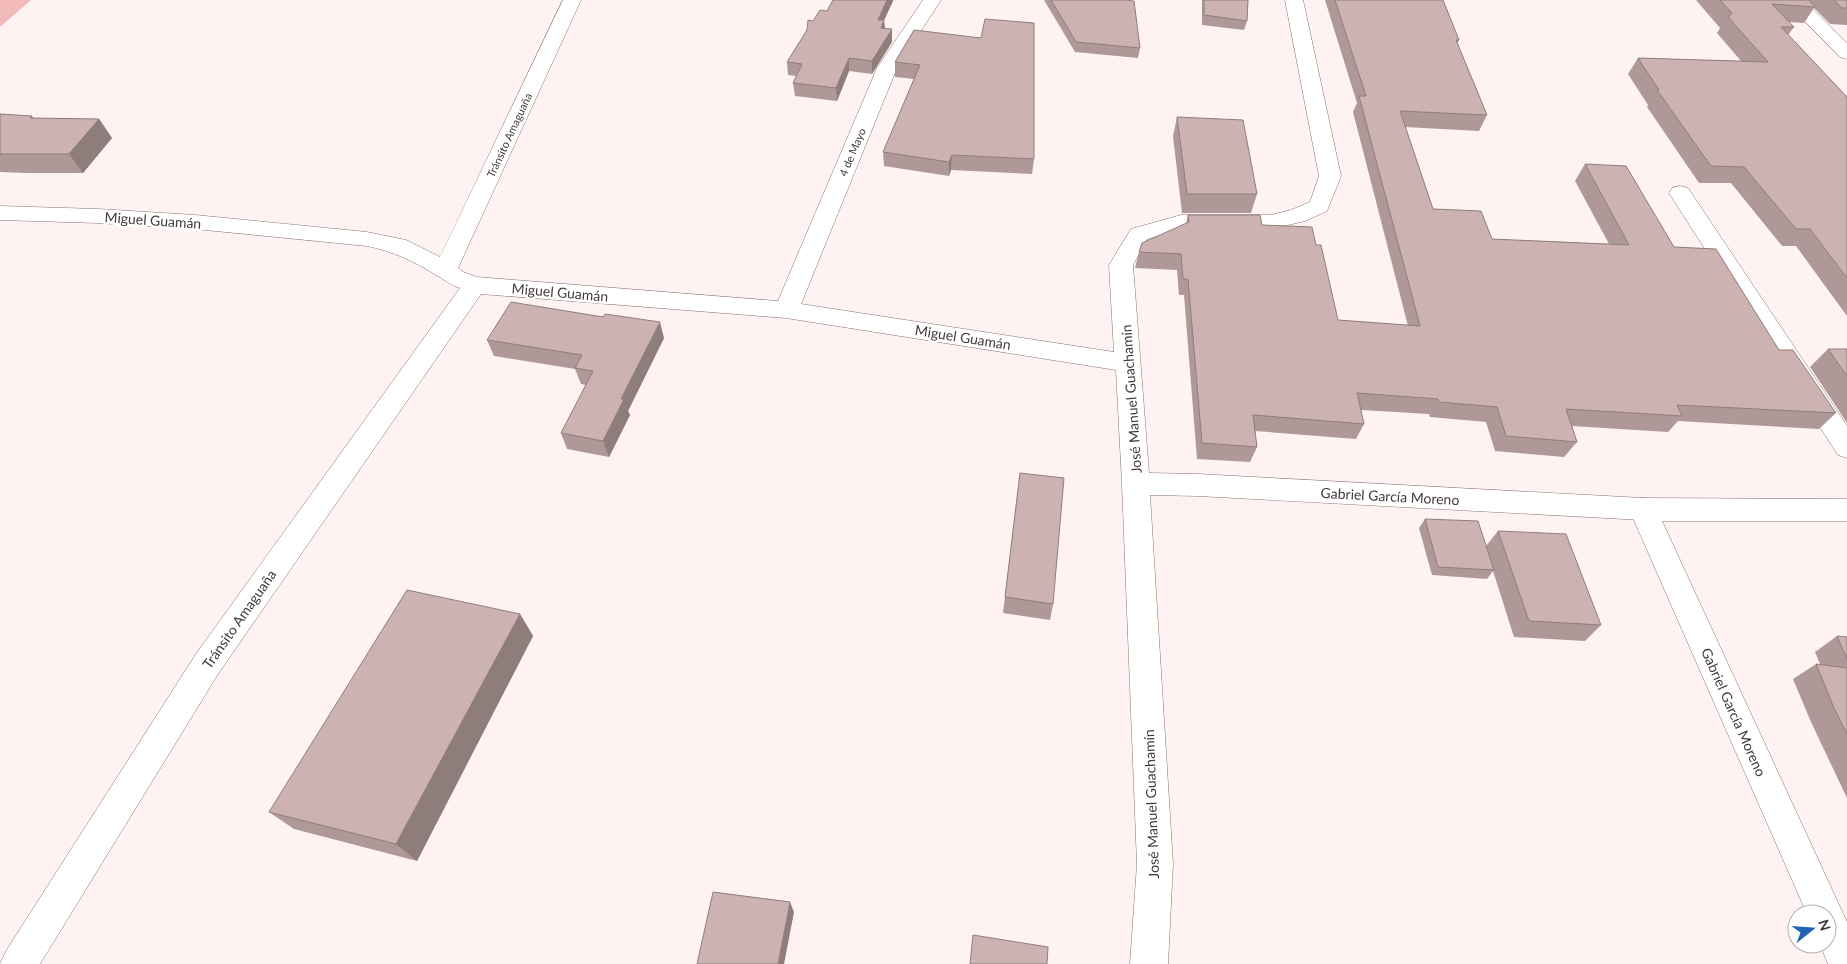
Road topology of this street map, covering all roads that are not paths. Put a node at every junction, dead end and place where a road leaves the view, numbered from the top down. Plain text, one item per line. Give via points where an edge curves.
1 (572, 0) edge
2 (932, 0) edge
3 (1294, 0) edge
4 (1793, 0) edge
5 (1847, 53) edge
6 (1680, 193) dead end
7 (0, 213) edge
8 (446, 270) junction
9 (475, 285) junction
10 (786, 310) junction
11 (1129, 363) junction
12 (1847, 448) edge
13 (1136, 484) junction
14 (1643, 509) junction
15 (1847, 510) edge
16 (1821, 904) edge
17 (1837, 941) edge
18 (1847, 963) edge
19 (19, 964) edge
20 (1149, 964) edge

1 - 8 street, Tránsito Amaguaña
2 - 10 street, 4 de Mayo via 887,68
3 - 11 street, José Manuel Guachamín via 1330,176 1319,206 1297,216 1271,222 1181,222 1139,234 1121,265
4 - 5 street
6 - 12 street
7 - 8 street, Miguel Guamán via 196,222 367,239 398,245
8 - 9 street, Miguel Guamán via 455,278
9 - 10 street, Miguel Guamán
9 - 19 street, Tránsito Amaguaña via 207,664
10 - 11 street, Miguel Guamán
11 - 13 street, José Manuel Guachamín
13 - 14 street, Gabriel García Moreno
13 - 20 street, José Manuel Guachamín via 1155,864
14 - 15 street, Gabriel García Moreno
14 - 16 street, Gabriel García Moreno
17 - 18 street

